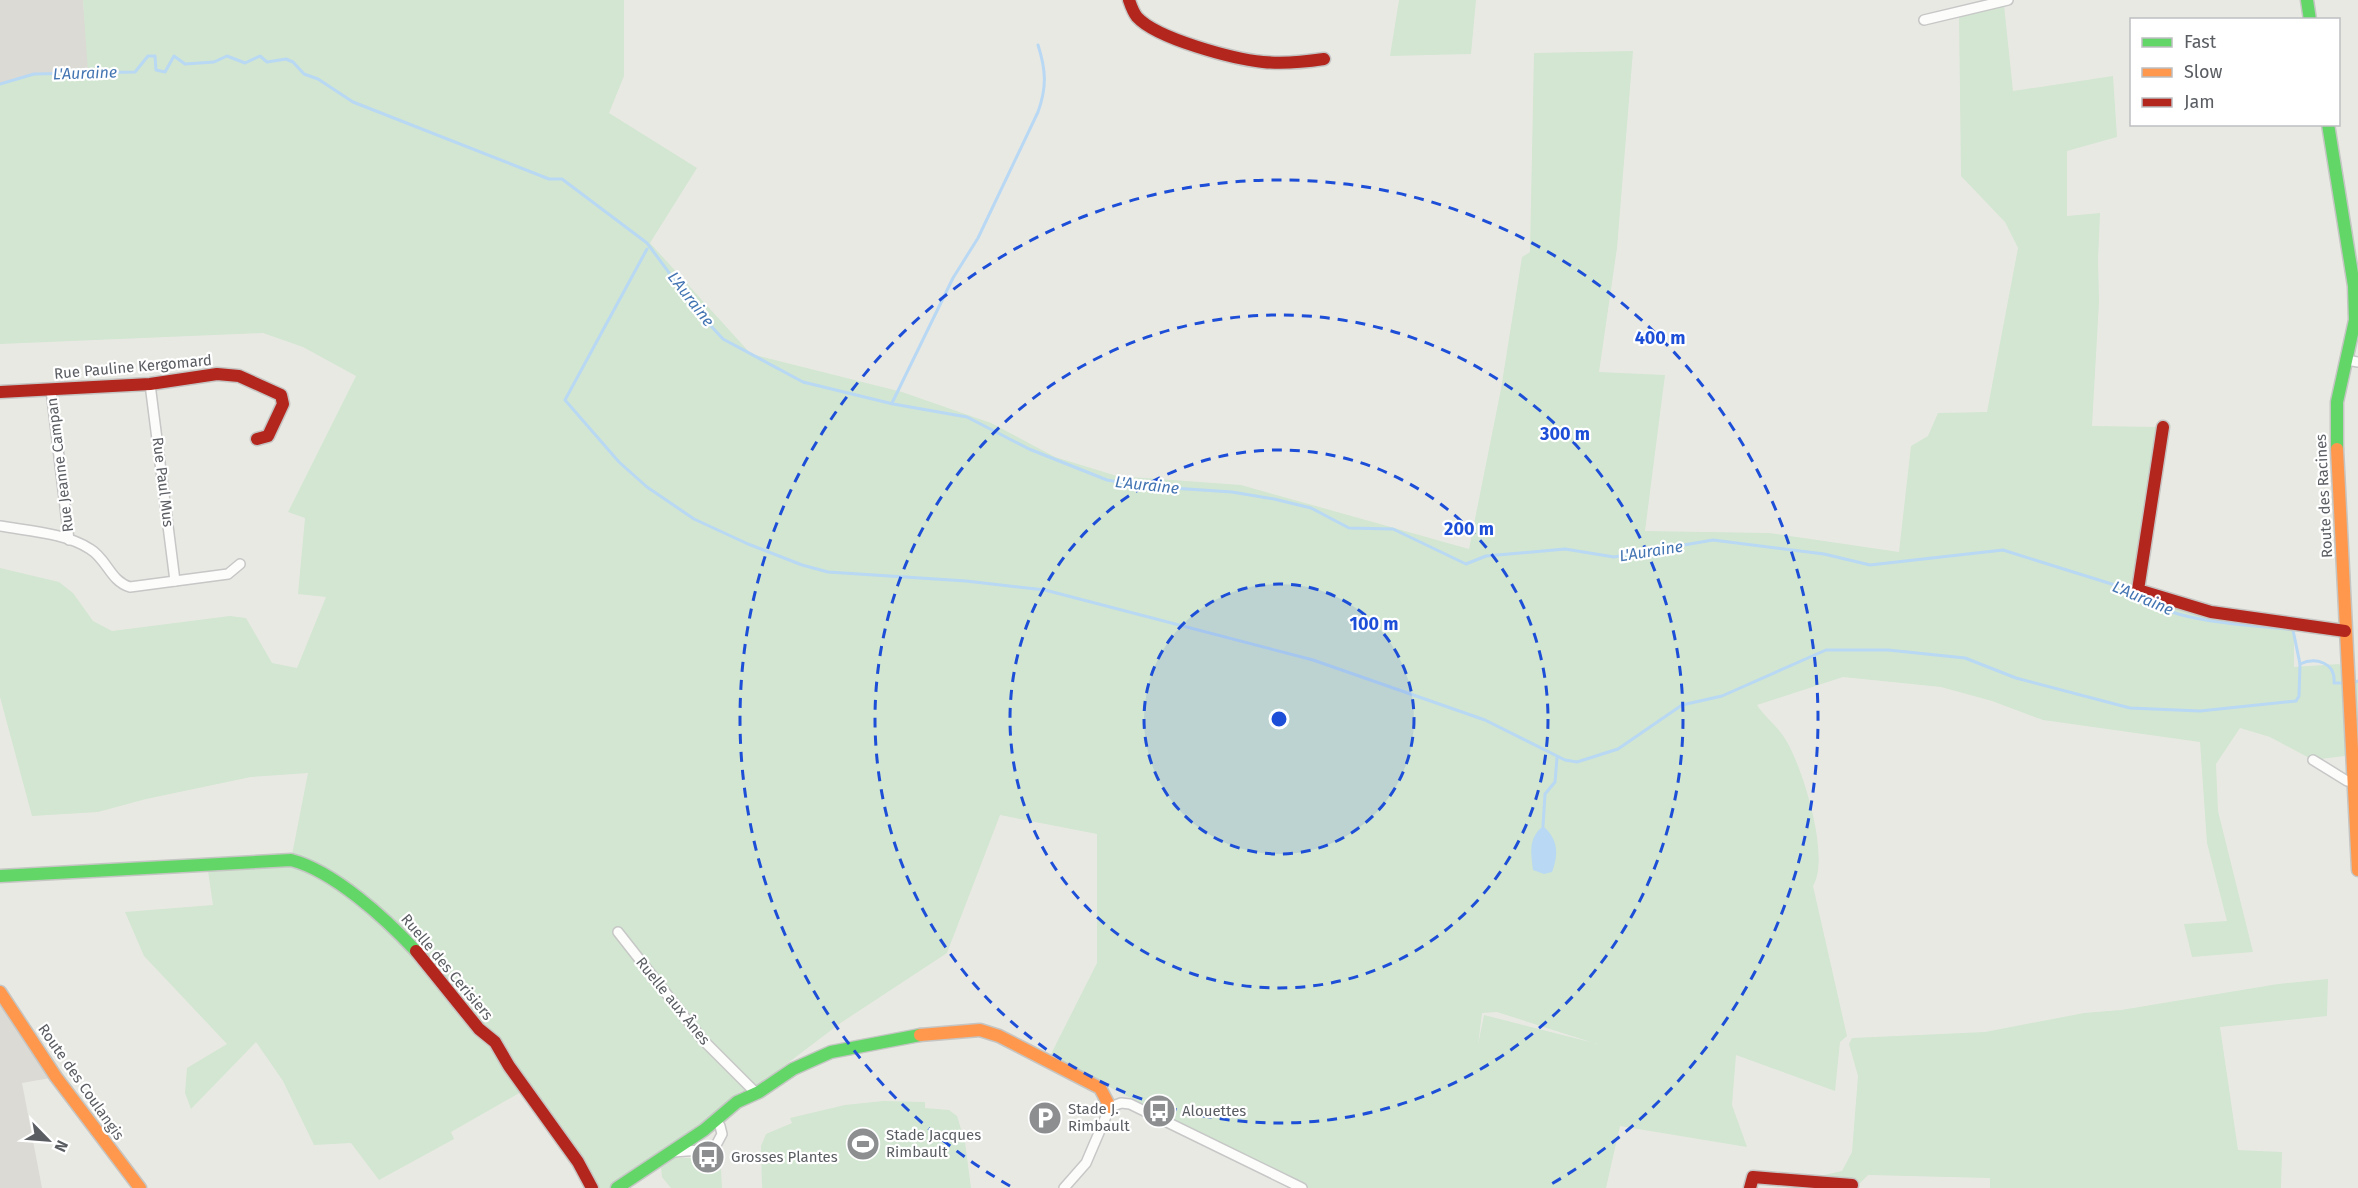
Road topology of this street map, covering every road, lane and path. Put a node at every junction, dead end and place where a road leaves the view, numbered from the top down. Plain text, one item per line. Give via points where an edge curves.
1 (1129, 0) edge
2 (2008, 0) edge
3 (2307, 0) edge
4 (2310, 18) edge
5 (1924, 20) dead end
6 (1324, 59) dead end
7 (2328, 126) edge
8 (2352, 361) edge
9 (150, 384) junction
10 (51, 390) junction
11 (0, 392) edge
12 (2163, 427) dead end
13 (257, 439) dead end
14 (0, 526) edge
15 (69, 540) junction
16 (240, 564) dead end
17 (175, 581) junction
18 (2345, 631) junction
19 (2313, 760) dead end
20 (2353, 780) junction
21 (2356, 815) edge
22 (2358, 870) edge
23 (0, 876) edge
24 (618, 932) dead end
25 (0, 992) edge
26 (756, 1093) junction
27 (1110, 1107) junction
28 (715, 1121) junction
29 (673, 1152) junction
30 (1852, 1185) dead end
31 (140, 1188) edge
32 (592, 1188) edge
33 (617, 1188) edge
34 (1064, 1188) edge
35 (1302, 1188) edge
36 (1750, 1188) edge

1 - 6 street via 1137,16 1148,24 1188,42 1263,62
2 - 5 street
3 - 4 street
7 - 8 street, Route des Racines via 2354,286
8 - 18 street, Route des Racines via 2337,402 2336,423
9 - 10 street, Rue Pauline Kergomard
9 - 13 street, Rue Pauline Kergomard via 217,374 239,376 271,388 282,395 283,404 268,436
9 - 17 street, Rue Paul Mus
10 - 11 street, Rue Pauline Kergomard
10 - 15 street, Rue Jeanne Campan
12 - 18 street via 2138,590 2211,612
14 - 15 street
15 - 17 street via 93,550 124,585
16 - 17 street via 228,574
18 - 20 street, Route des Racines
19 - 20 street via 2347,781
20 - 21 street, Route des Racines
21 - 22 street, Route des Racines
23 - 32 street, Ruelle des Cerisiers via 291,860 310,865 386,919 432,969 479,1029 495,1042
24 - 26 street, Ruelle aux Ânes via 702,1039
25 - 31 street, Route des Coulangis via 56,1077
26 - 27 street via 793,1069 831,1052 902,1038 980,1030 1100,1088
26 - 28 street via 737,1101
27 - 34 street via 1086,1163
27 - 35 street via 1130,1104
28 - 29 street
28 - 29 street via 722,1134 714,1149
29 - 33 street
30 - 36 street via 1753,1178

